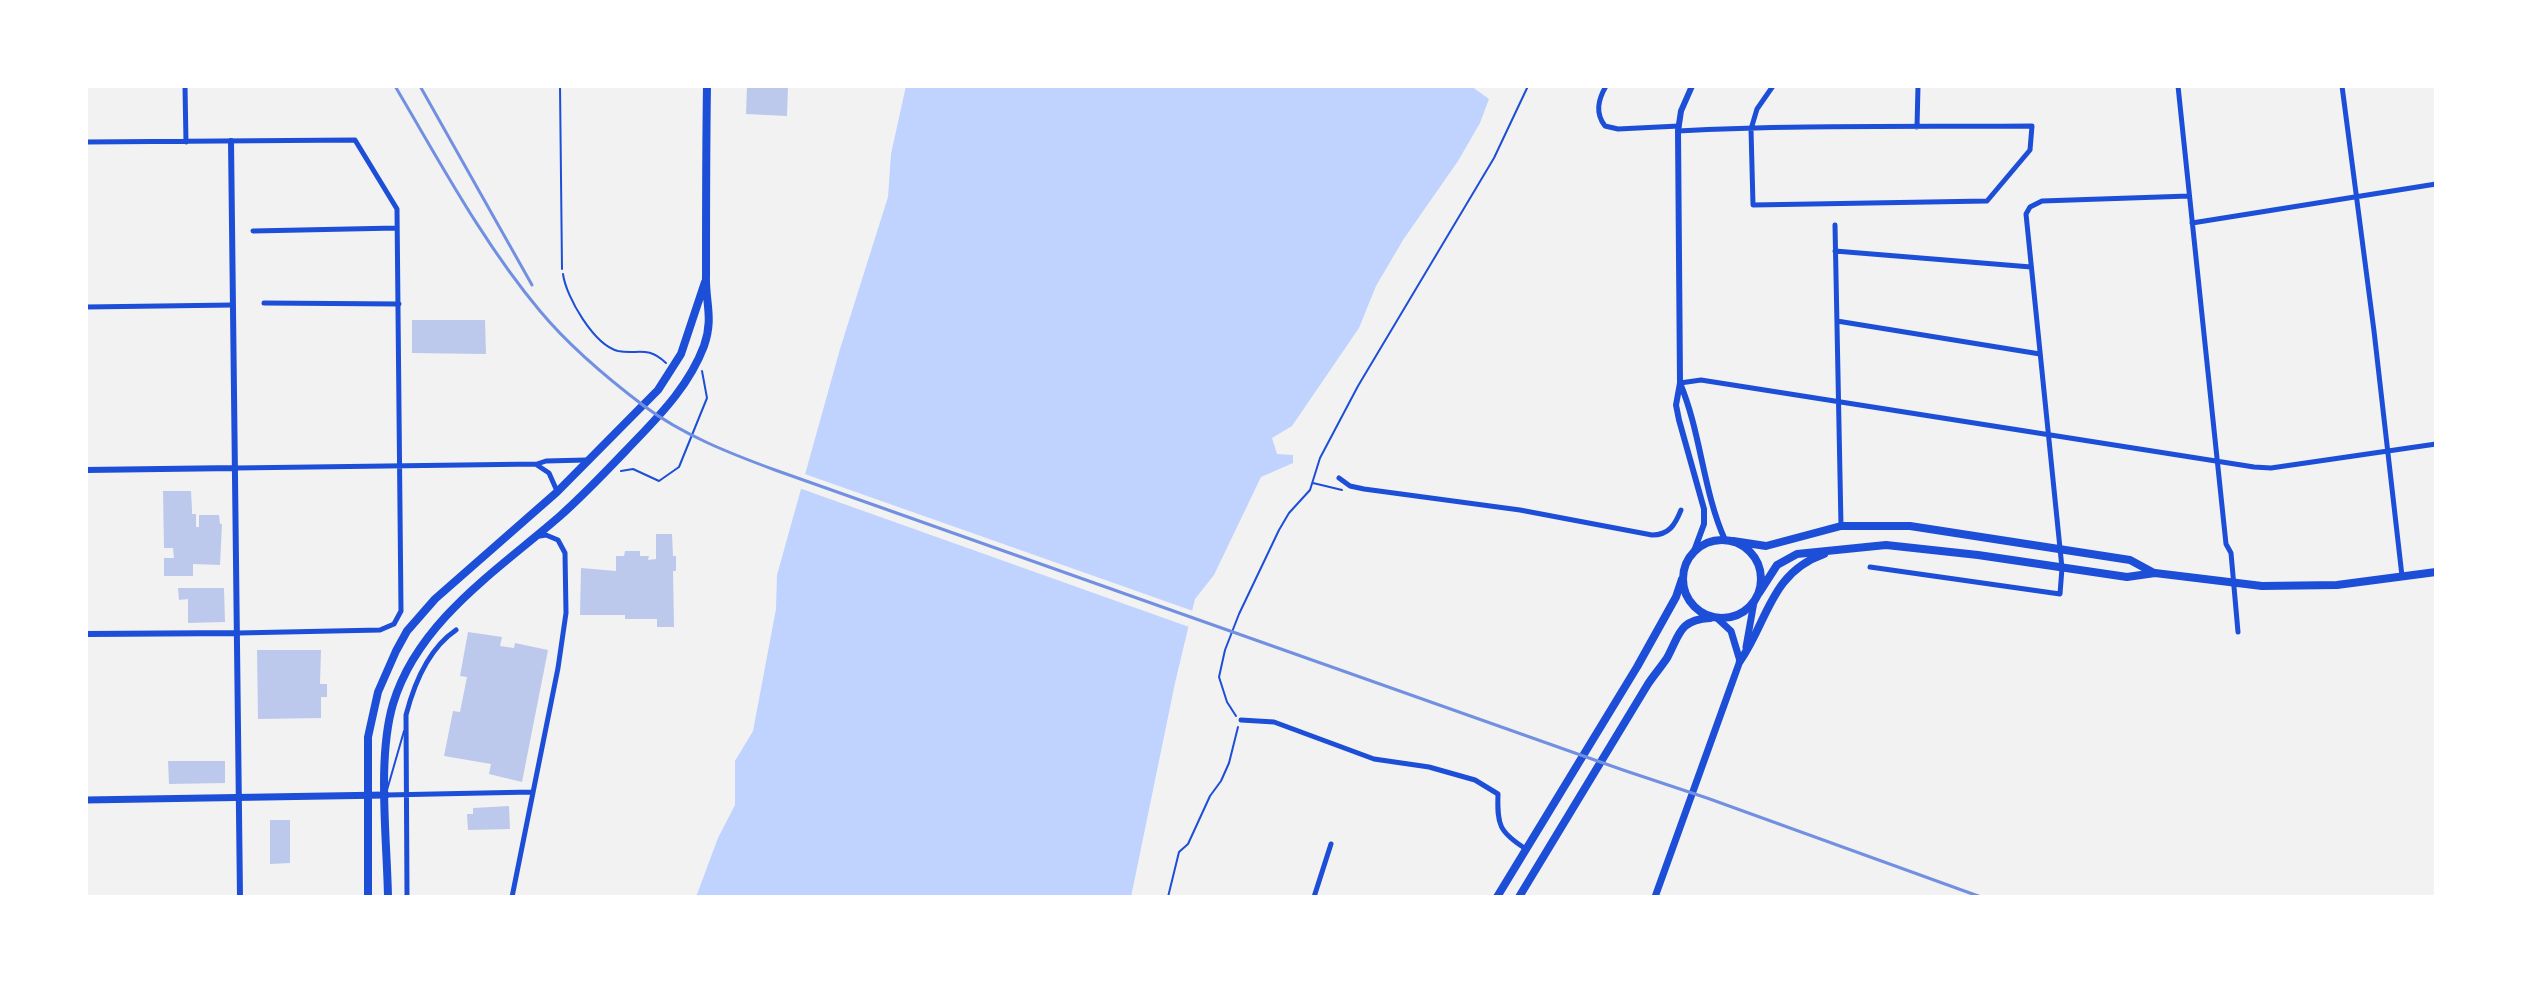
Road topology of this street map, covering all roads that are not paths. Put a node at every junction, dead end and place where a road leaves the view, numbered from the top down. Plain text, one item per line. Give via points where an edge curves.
1 (185, 86) edge
2 (560, 86) edge
3 (707, 86) edge
4 (1606, 86) edge
5 (1692, 86) edge
6 (1773, 86) edge
7 (1918, 86) edge
8 (2178, 86) edge
9 (2342, 86) edge
10 (1917, 127) junction
11 (1678, 128) junction
12 (1751, 129) junction
13 (231, 141) junction
14 (86, 142) edge
15 (186, 142) junction
16 (2436, 184) edge
17 (2189, 196) junction
18 (2356, 197) junction
19 (2192, 223) junction
20 (1835, 225) dead end
21 (397, 228) junction
22 (253, 231) dead end
23 (1835, 251) junction
24 (2031, 267) junction
25 (562, 269) road end
26 (706, 281) junction
27 (264, 303) dead end
28 (399, 304) junction
29 (234, 305) junction
30 (86, 307) edge
31 (1837, 321) junction
32 (2040, 354) junction
33 (1680, 383) junction
34 (1838, 402) junction
35 (2049, 435) junction
36 (2436, 444) edge
37 (2387, 451) junction
38 (590, 460) junction
39 (2218, 462) junction
40 (537, 464) junction
41 (399, 466) junction
42 (236, 468) junction
43 (86, 470) edge
44 (1339, 478) dead end
45 (557, 492) junction
46 (1681, 510) dead end
47 (1841, 526) junction
48 (547, 530) junction
49 (1729, 540) junction
50 (2060, 549) junction
51 (1836, 550) junction
52 (1694, 551) junction
53 (1870, 567) dead end
54 (2062, 568) junction
55 (2436, 572) edge
56 (2155, 573) junction
57 (2402, 576) junction
58 (1682, 579) junction
59 (2233, 584) junction
60 (1756, 597) junction
61 (1714, 618) junction
62 (456, 630) dead end
63 (2238, 632) dead end
64 (238, 633) junction
65 (86, 634) edge
66 (1740, 661) junction
67 (1241, 720) road end
68 (405, 726) junction
69 (532, 792) junction
70 (407, 794) junction
71 (386, 795) junction
72 (367, 796) junction
73 (239, 799) junction
74 (86, 800) edge
75 (1331, 844) dead end
76 (1526, 849) junction
77 (240, 897) edge
78 (368, 897) edge
79 (388, 897) edge
80 (407, 897) edge
81 (512, 897) edge
82 (1314, 897) edge
83 (1497, 897) edge
84 (1519, 897) edge
85 (1655, 897) edge

1 - 15 street
2 - 25 lane
3 - 26 main road
4 - 11 street via 1598,103 1605,126
5 - 11 street
6 - 12 street
7 - 10 street
8 - 17 street
9 - 18 street
10 - 12 street
10 - 12 street via 2032,126 2030,150 1987,201 1753,205
11 - 12 street
11 - 33 street
13 - 15 street
13 - 21 street via 355,140 397,209
13 - 29 street
14 - 15 street
16 - 18 street
17 - 19 street
17 - 24 street via 2042,201 2026,214
18 - 19 street
18 - 37 street
19 - 39 street
20 - 23 street
21 - 22 street
21 - 28 street
23 - 24 street
23 - 31 street
24 - 32 street
26 - 38 main road via 674,367
26 - 48 main road via 708,332 687,381
27 - 28 street
28 - 41 street
29 - 30 street
29 - 42 street
31 - 32 street
31 - 34 street
32 - 35 street
33 - 34 street via 1701,380
33 - 49 street via 1716,517
33 - 52 street via 1676,405 1704,509
34 - 35 street
34 - 47 street
35 - 39 street
35 - 50 street
36 - 37 street
37 - 39 street via 2271,468
37 - 57 street
38 - 40 street
38 - 45 main road
39 - 59 street
40 - 41 street
40 - 45 street via 552,477
41 - 42 street
41 - 64 street via 402,604 394,624 380,630
42 - 43 street
42 - 64 street
44 - 46 street via 1350,486 1652,535 1672,528
45 - 72 main road via 435,599 407,631 371,714
47 - 49 main road via 1778,545
47 - 50 main road via 1910,526
48 - 69 street via 565,553 566,613
48 - 71 main road via 453,609 415,656 389,719
49 - 52 main road
49 - 60 main road via 1748,550 1759,564
50 - 54 street
50 - 56 main road via 2130,560
51 - 54 main road via 1908,546
51 - 60 main road via 1787,558
51 - 66 main road via 1806,562 1785,581
52 - 58 main road
53 - 54 street via 2060,594
54 - 56 main road via 2127,577
55 - 57 main road
56 - 59 main road
57 - 59 main road via 2313,587
58 - 61 main road via 1693,606
58 - 76 main road via 1637,667
59 - 63 street
60 - 61 main road via 1740,613
60 - 66 main road
61 - 66 main road via 1731,632
61 - 84 main road via 1692,621 1681,629
62 - 68 street via 421,674
64 - 65 street
64 - 73 street
66 - 85 main road
67 - 76 street via 1274,722 1374,759 1475,780 1498,794 1499,825
68 - 70 street
68 - 71 lane
69 - 70 street
69 - 81 street
70 - 71 street
70 - 80 street
71 - 72 main road
71 - 79 main road
72 - 73 main road
72 - 78 main road
73 - 74 main road
73 - 77 street
75 - 82 street
76 - 83 main road

